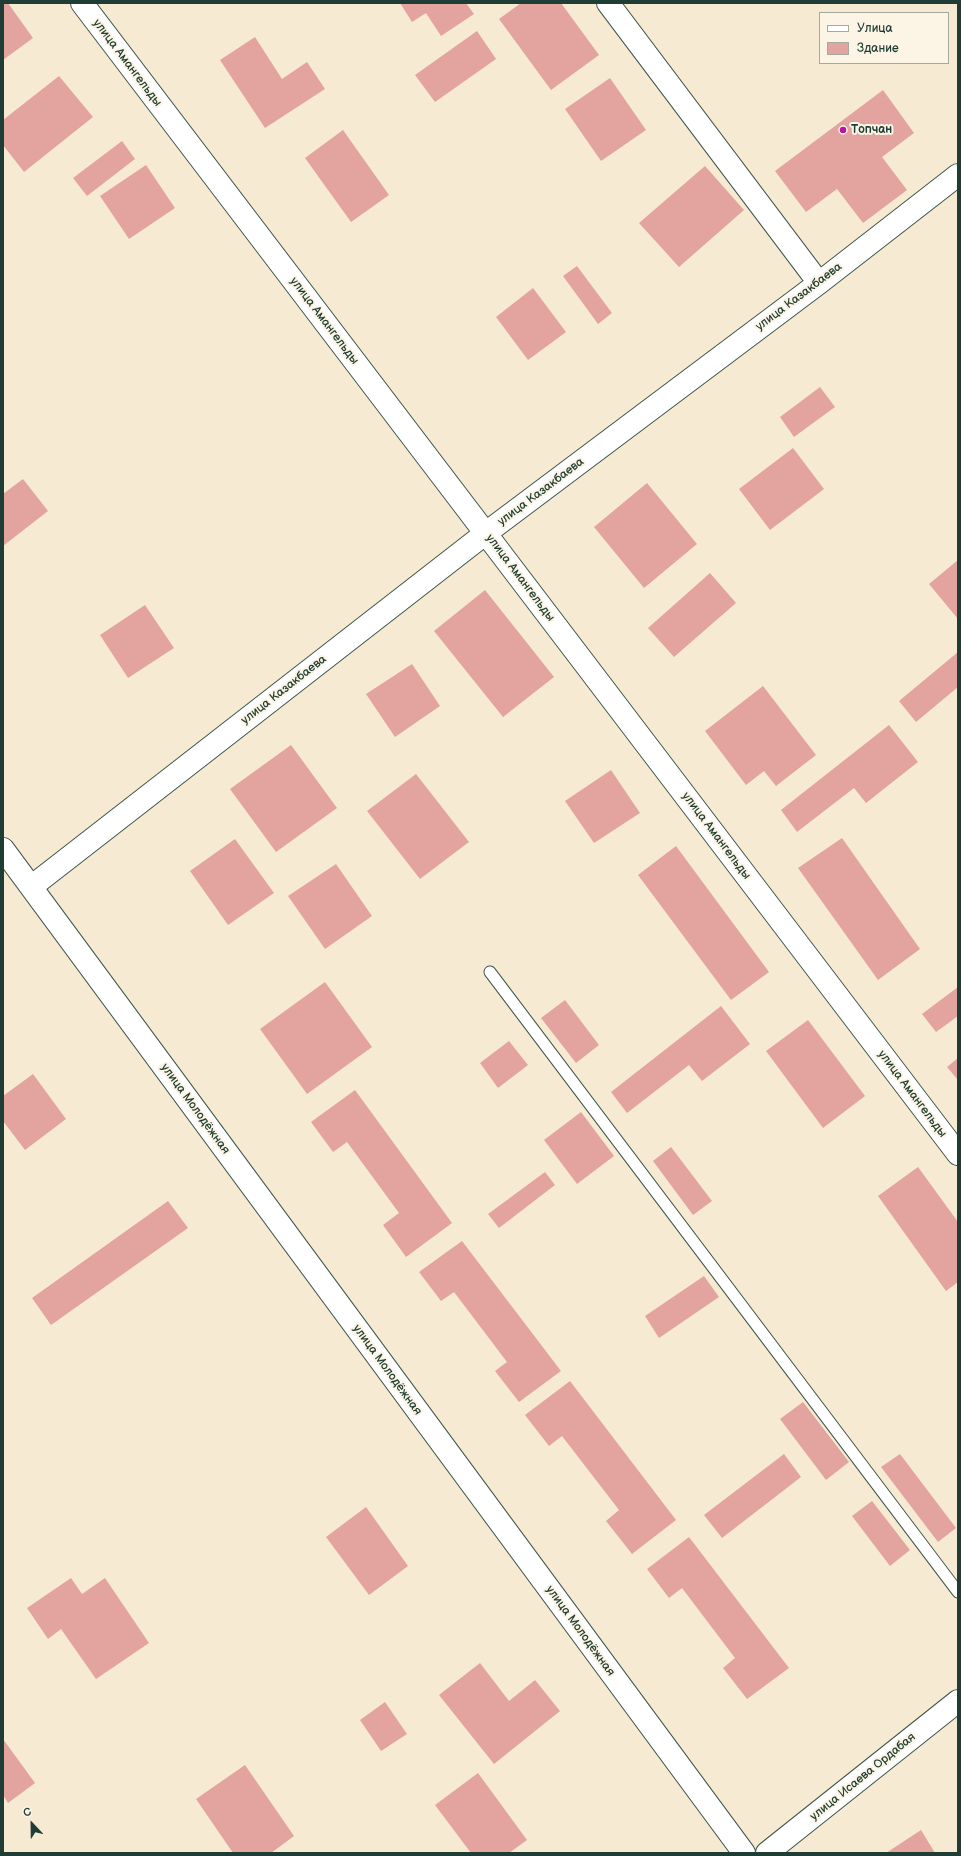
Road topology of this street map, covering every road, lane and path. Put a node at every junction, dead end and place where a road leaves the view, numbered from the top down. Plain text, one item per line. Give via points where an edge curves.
1 (82, 3) edge
2 (608, 3) edge
3 (958, 175) edge
4 (819, 283) junction
5 (486, 534) junction
6 (3, 849) edge
7 (31, 887) junction
8 (490, 972) dead end
9 (958, 1154) edge
10 (958, 1592) edge
11 (958, 1701) edge
12 (744, 1853) edge
13 (767, 1853) edge

1 - 5 street, улица Амангельды
2 - 4 street
3 - 4 street, улица Казакбаева
4 - 5 street, улица Казакбаева
5 - 7 street, улица Казакбаева
5 - 9 street, улица Амангельды
6 - 7 street, улица Молодёжная
7 - 12 street, улица Молодёжная
8 - 10 lane
11 - 13 street, улица Исаева Ордабая

